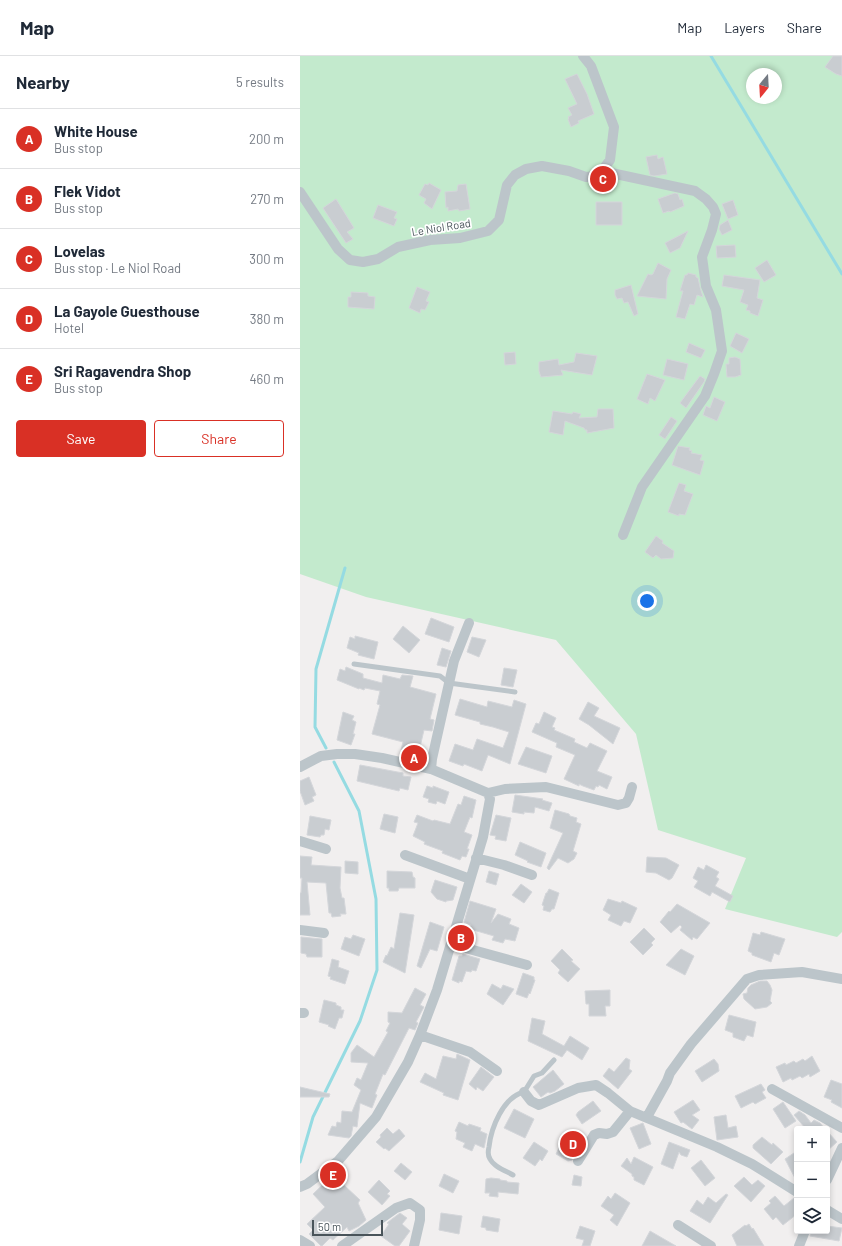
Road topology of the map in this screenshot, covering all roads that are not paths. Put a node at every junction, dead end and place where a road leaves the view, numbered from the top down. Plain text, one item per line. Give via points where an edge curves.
1 (583, 56) edge
2 (602, 171) junction
3 (300, 192) edge
4 (623, 535) dead end
5 (469, 623) dead end
6 (354, 664) dead end
7 (449, 683) junction
8 (515, 692) dead end
9 (300, 767) edge
10 (431, 769) junction
11 (632, 787) dead end
12 (488, 793) junction
13 (300, 841) edge
14 (326, 849) dead end
15 (405, 855) dead end
16 (476, 858) junction
17 (532, 875) dead end
18 (470, 879) junction
19 (300, 930) edge
20 (324, 933) dead end
21 (452, 944) junction
22 (527, 965) dead end
23 (842, 979) edge
24 (420, 1035) junction
25 (554, 1060) dead end
26 (497, 1071) dead end
27 (772, 1089) dead end
28 (524, 1092) junction
29 (630, 1111) junction
30 (647, 1117) junction
31 (842, 1128) edge
32 (842, 1148) edge
33 (578, 1161) dead end
34 (830, 1174) edge
35 (513, 1175) dead end
36 (300, 1187) edge
37 (794, 1190) edge
38 (830, 1212) edge
39 (842, 1219) edge
40 (678, 1225) dead end
41 (804, 1234) edge
42 (300, 1240) edge
43 (310, 1246) edge
44 (342, 1246) edge
45 (414, 1246) edge
46 (711, 1246) edge
47 (799, 1246) edge

1 - 2 street via 591,66 614,127 610,160
2 - 3 street, Le Niol Road via 596,176 586,177 542,166 526,169 515,175 507,185 499,220 488,231 398,247 378,259 363,262 350,260 338,249
2 - 4 street via 695,191 713,206 716,214 702,257 706,286 716,310 722,351 705,396 642,487
5 - 7 street via 454,661
6 - 7 lane via 440,676
7 - 8 lane
7 - 10 street
9 - 10 street via 322,756 355,754
10 - 12 street
11 - 12 street via 626,803 618,805 546,787 505,789
12 - 16 street via 488,814
13 - 14 street
15 - 18 street
16 - 17 street
16 - 18 street
18 - 21 street
19 - 20 street
21 - 22 street
21 - 24 street
23 - 30 street via 802,972 759,975 747,979 691,1044 670,1073
24 - 26 street via 470,1052
24 - 36 street via 408,1062 376,1117 338,1161
25 - 28 lane via 542,1073 534,1076
27 - 31 street
28 - 29 street via 531,1101 539,1105 578,1088 596,1085
28 - 35 lane via 506,1105 496,1118 489,1141 489,1158 494,1164
29 - 30 street
29 - 33 street via 613,1132 594,1135
30 - 37 street via 752,1164
32 - 34 street
38 - 39 street
40 - 46 street
41 - 47 street
42 - 43 street
44 - 45 street via 396,1208 410,1203 420,1210

